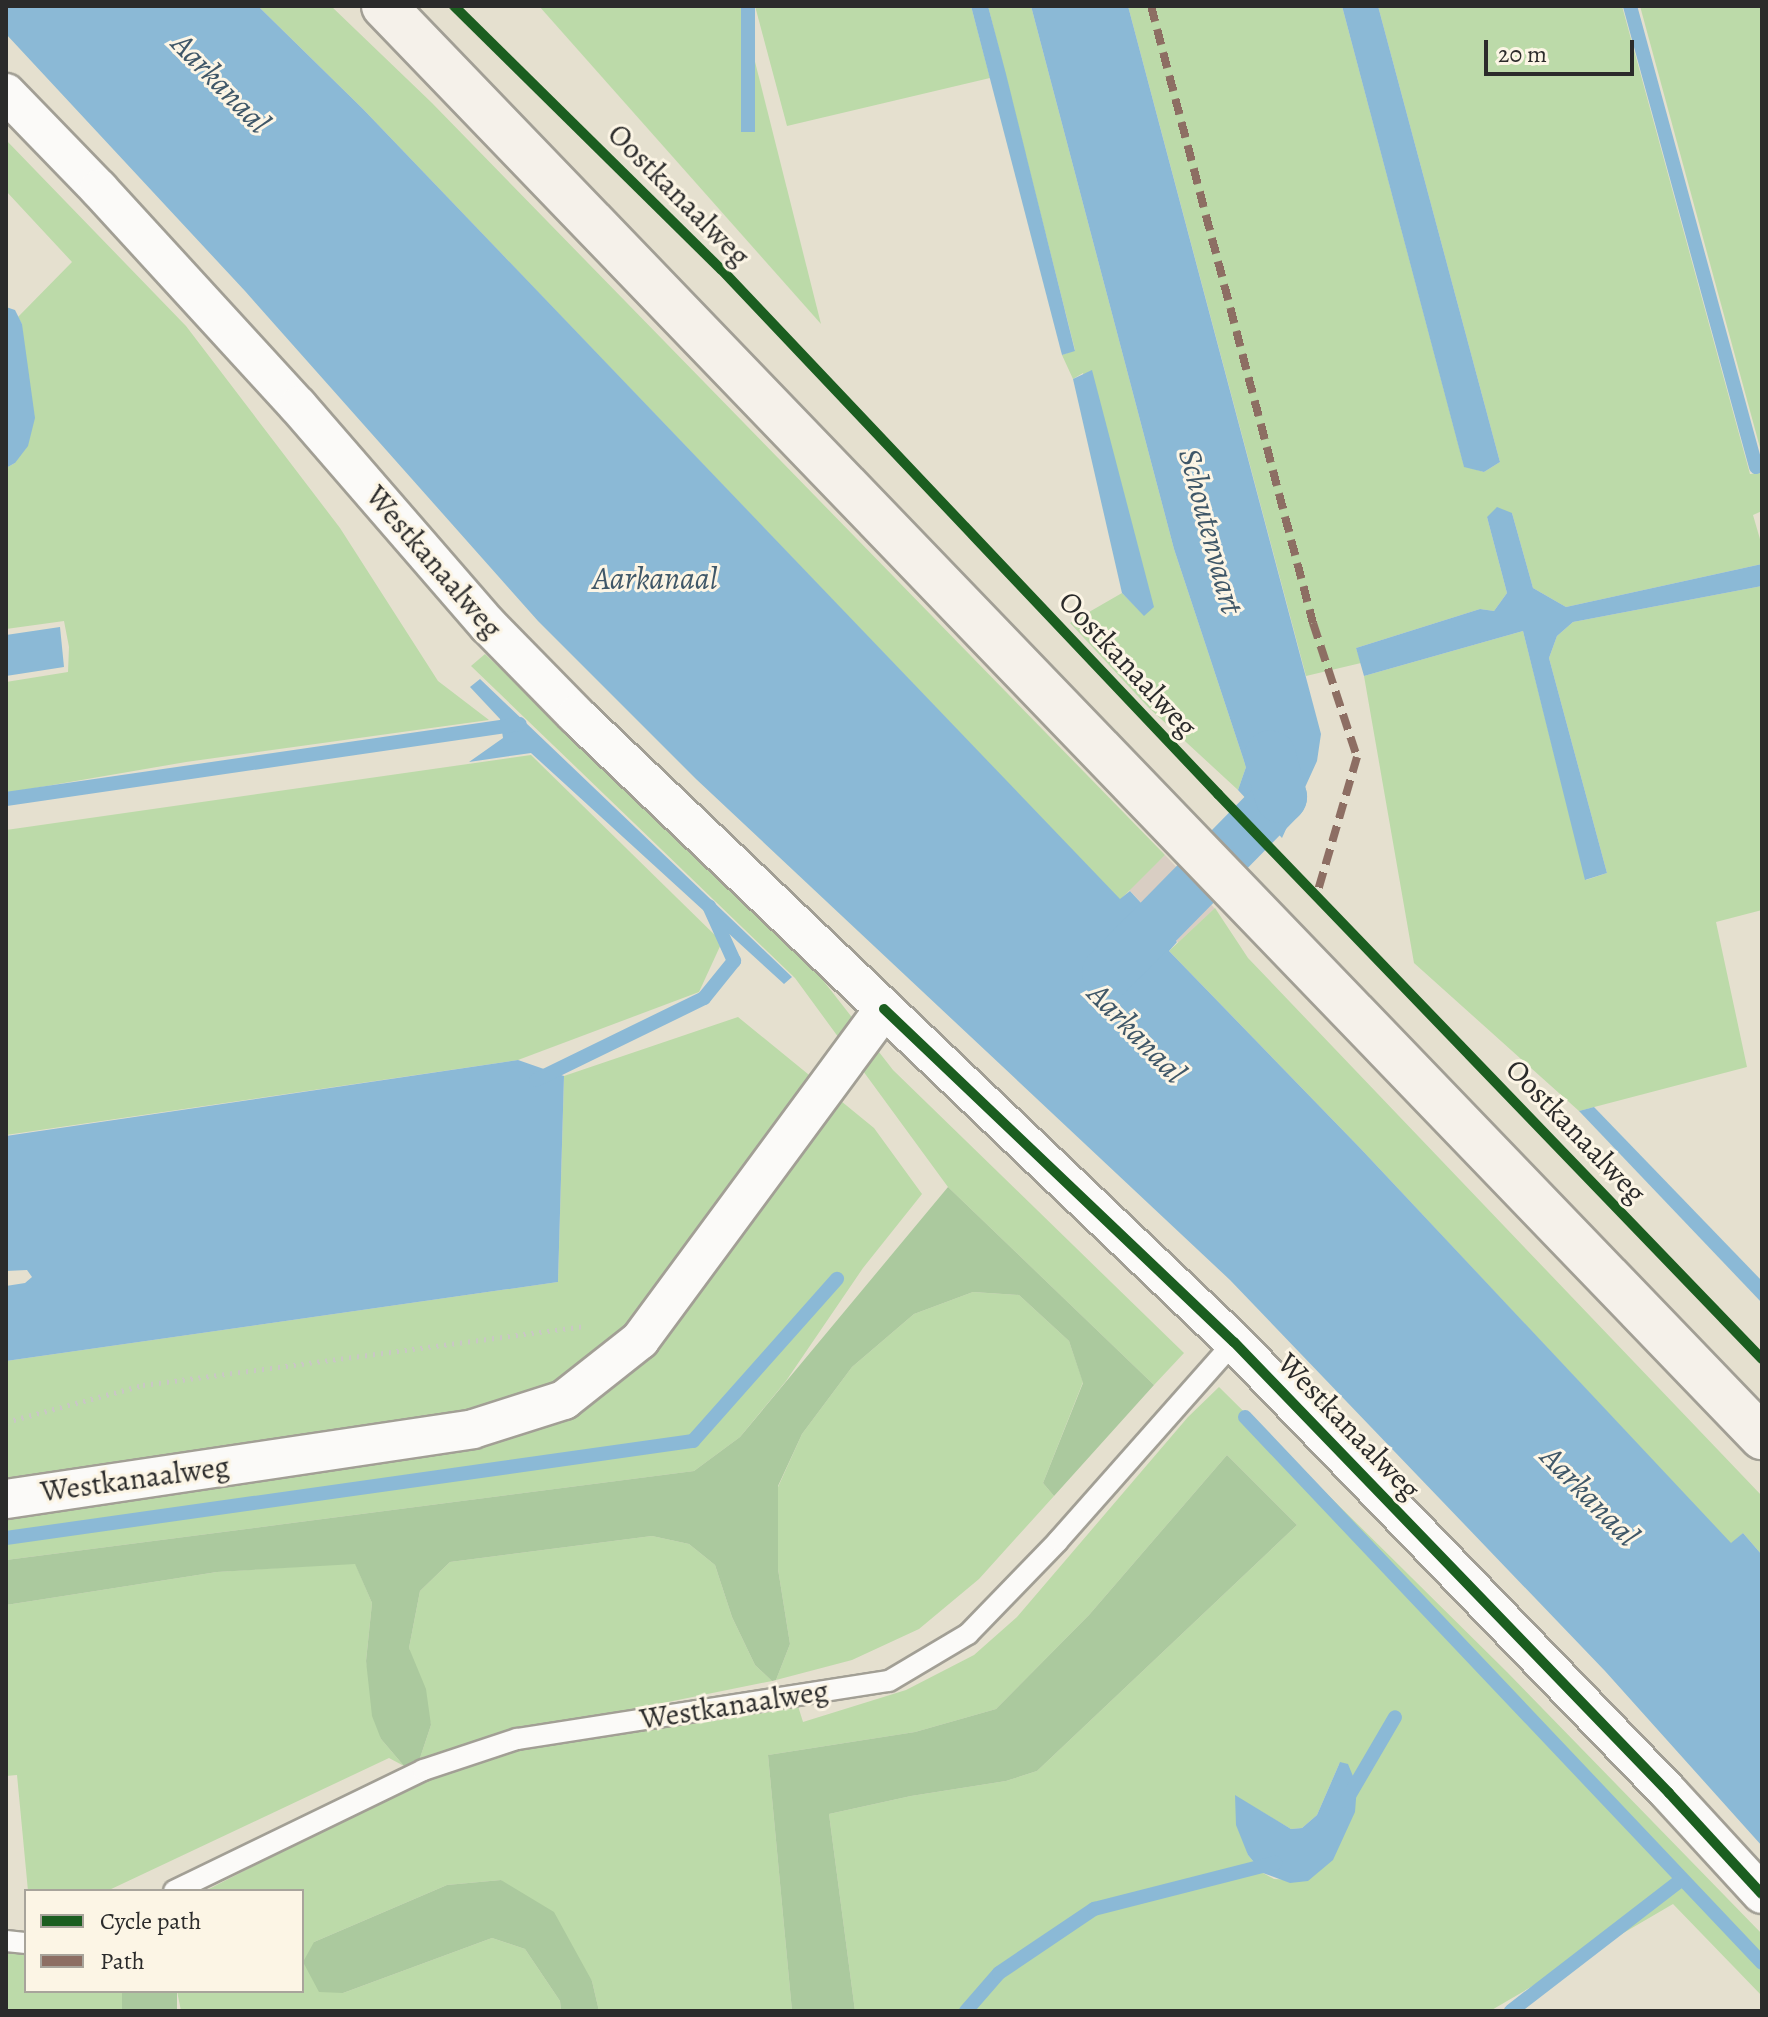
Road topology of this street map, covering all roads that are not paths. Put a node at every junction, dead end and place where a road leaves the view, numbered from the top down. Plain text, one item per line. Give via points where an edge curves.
1 (384, 6) edge
2 (6, 93) edge
3 (884, 1009) junction
4 (1234, 1342) junction
5 (1762, 1437) edge
6 (6, 1499) edge
7 (178, 1889) edge
8 (1762, 1894) edge

1 - 5 main road
2 - 3 street, Westkanaalweg via 287,394 488,625
3 - 4 street, Westkanaalweg
3 - 6 street, Westkanaalweg via 640,1340 564,1400 473,1429
4 - 7 lane, Westkanaalweg via 968,1634 889,1681 517,1739 423,1770
4 - 8 street, Westkanaalweg

